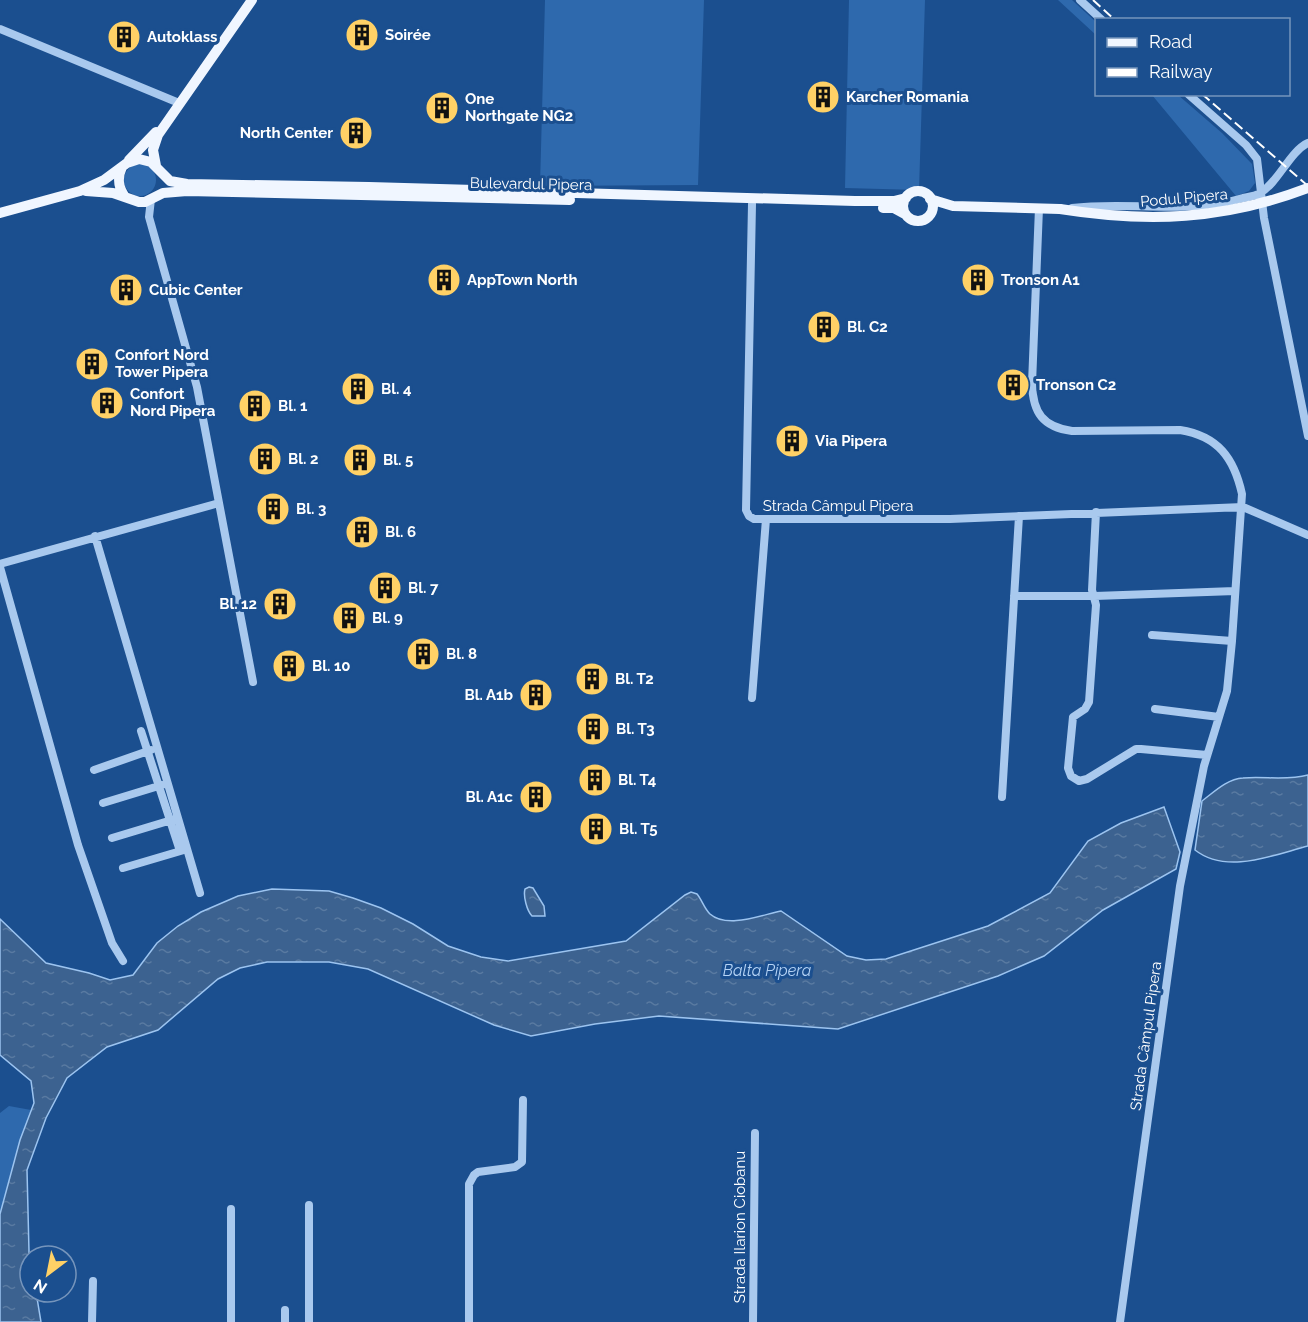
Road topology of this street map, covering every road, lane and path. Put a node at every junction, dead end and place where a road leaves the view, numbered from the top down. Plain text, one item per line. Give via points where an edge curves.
1 (252, 0) edge
2 (1080, 0) edge
3 (1100, 18) edge
4 (0, 29) edge
5 (1190, 96) edge
6 (179, 103) junction
7 (165, 122) junction
8 (1308, 143) edge
9 (125, 165) junction
10 (159, 170) junction
11 (1308, 188) edge
12 (80, 191) junction
13 (1261, 193) junction
14 (154, 197) junction
15 (906, 198) junction
16 (129, 199) junction
17 (930, 199) junction
18 (752, 204) junction
19 (953, 206) junction
20 (1039, 208) junction
21 (1060, 209) junction
22 (932, 211) junction
23 (0, 213) edge
24 (905, 214) junction
25 (149, 217) junction
26 (1308, 436) edge
27 (219, 503) junction
28 (1243, 507) junction
29 (1096, 512) junction
30 (1019, 516) junction
31 (766, 519) junction
32 (1308, 535) edge
33 (95, 536) junction
34 (0, 565) edge
35 (1235, 591) junction
36 (1014, 596) junction
37 (1095, 596) junction
38 (1152, 634) dead end
39 (1232, 641) junction
40 (253, 682) dead end
41 (752, 698) dead end
42 (1155, 709) dead end
43 (1219, 717) junction
44 (141, 731) dead end
45 (158, 748) junction
46 (148, 752) junction
47 (1207, 755) junction
48 (94, 770) dead end
49 (163, 785) junction
50 (1002, 797) dead end
51 (103, 803) dead end
52 (174, 819) junction
53 (112, 837) dead end
54 (184, 850) junction
55 (123, 868) dead end
56 (200, 893) dead end
57 (123, 961) dead end
58 (523, 1100) dead end
59 (755, 1133) dead end
60 (309, 1205) dead end
61 (231, 1209) dead end
62 (93, 1281) dead end
63 (285, 1310) dead end
64 (92, 1322) edge
65 (231, 1322) edge
66 (285, 1322) edge
67 (309, 1322) edge
68 (469, 1322) edge
69 (753, 1322) edge
70 (1120, 1322) edge

1 - 6 main road
2 - 3 street
4 - 6 street
5 - 13 street via 1255,154
6 - 7 main road
7 - 9 main road
7 - 10 main road via 154,143 153,158
8 - 13 street
9 - 10 main road, Bulevardul Pipera via 139,159 151,162
9 - 12 main road, Bulevardul Pipera
9 - 16 main road via 118,179 121,192
10 - 14 main road via 161,186
10 - 15 main road, Bulevardul Pipera via 170,181 187,184 894,201
11 - 21 main road, Podul Pipera, bridge via 1252,205 1195,216 1127,218
12 - 16 main road, Bulevardul Pipera via 101,191
12 - 23 main road, Bulevardul Pipera
13 - 21 street via 1217,205
13 - 26 street
14 - 16 main road, Bulevardul Pipera via 139,202
14 - 18 main road, Bulevardul Pipera via 187,191
14 - 25 street
15 - 17 main road via 920,192
15 - 24 main road
16 - 25 street
17 - 19 main road
17 - 22 main road
18 - 24 main road, Bulevardul Pipera via 894,208
18 - 31 street, Strada Câmpul Pipera via 746,510 754,519
19 - 20 main road
19 - 22 main road
20 - 21 main road
20 - 28 street via 1032,384 1041,417 1059,429 1072,431 1180,430 1205,437 1225,452 1232,464 1241,487
22 - 24 main road via 919,221
25 - 27 street via 197,387
27 - 33 street
27 - 40 street
28 - 29 street, Strada Câmpul Pipera
28 - 32 street
28 - 35 street, Strada Câmpul Pipera
29 - 30 street, Strada Câmpul Pipera
29 - 37 street via 1092,590
30 - 31 street, Strada Câmpul Pipera
30 - 36 street
31 - 41 street
33 - 34 street
33 - 45 street
34 - 57 street via 78,845 112,943
35 - 37 street
35 - 39 street, Strada Câmpul Pipera
36 - 37 street
36 - 50 street
37 - 47 street via 1089,702 1073,717 1068,768 1071,776 1079,781 1087,779 1136,749
38 - 39 street
39 - 43 street, Strada Câmpul Pipera via 1227,691
42 - 43 street
43 - 47 street, Strada Câmpul Pipera
44 - 46 street
45 - 46 street
45 - 49 street
46 - 48 street
46 - 49 street
47 - 70 street, Strada Câmpul Pipera via 1180,886
49 - 51 street
49 - 52 street
52 - 53 street
52 - 54 street
54 - 55 street
54 - 56 street
58 - 68 street via 522,1162 515,1167 478,1172 469,1184
59 - 69 street, Strada Ilarion Ciobanu
60 - 67 street
61 - 65 street
62 - 64 street
63 - 66 street

